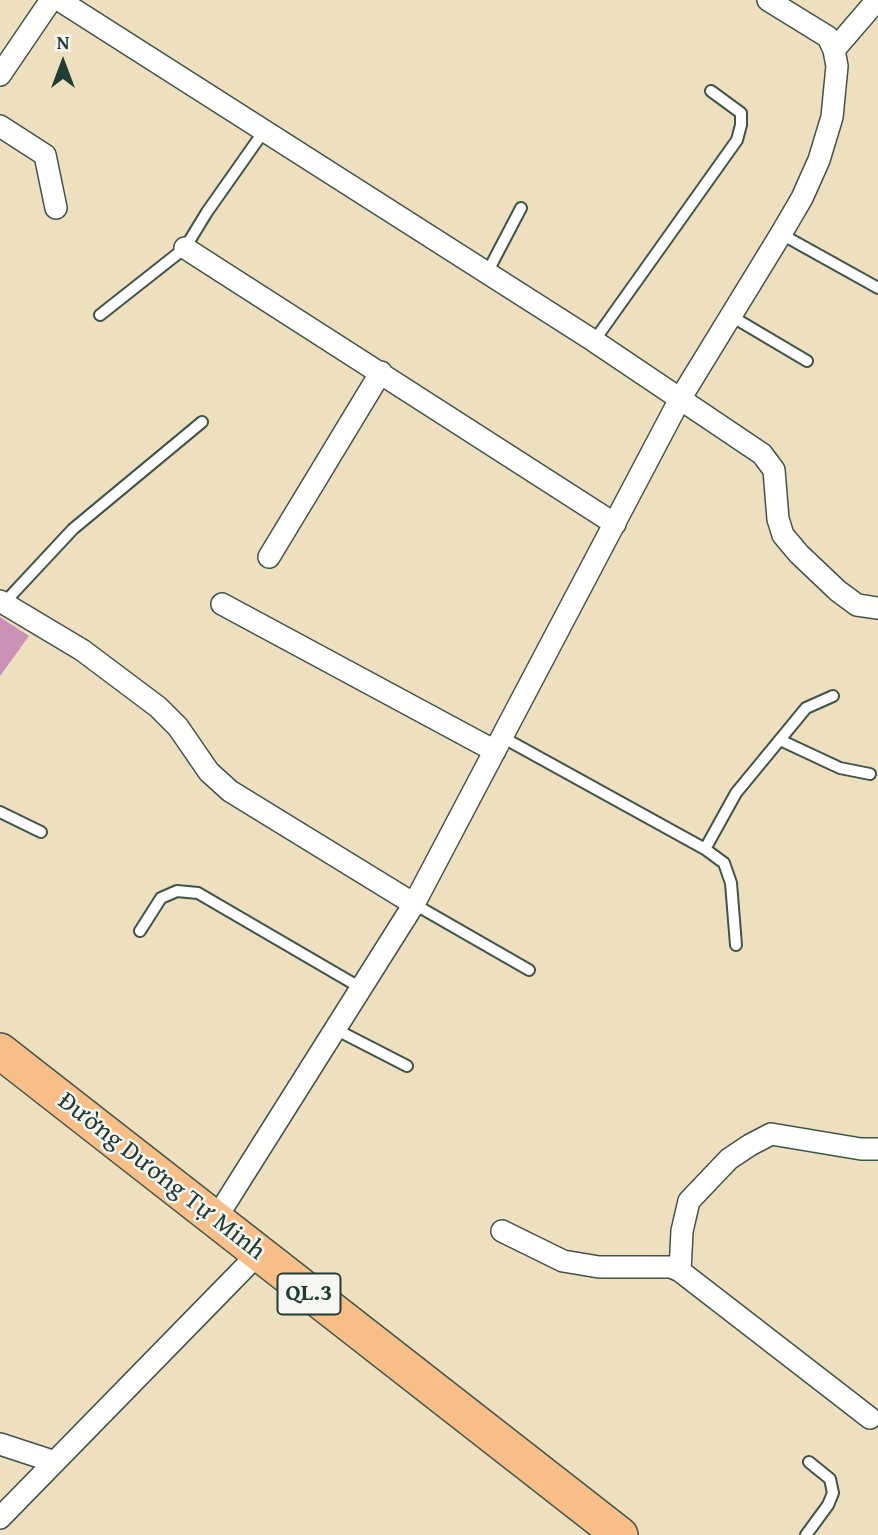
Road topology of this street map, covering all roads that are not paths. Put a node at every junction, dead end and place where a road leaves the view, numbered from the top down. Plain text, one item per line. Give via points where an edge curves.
1 (51, 0) edge
2 (59, 0) edge
3 (768, 0) edge
4 (877, 0) edge
5 (834, 50) junction
6 (0, 75) edge
7 (711, 91) dead end
8 (0, 126) edge
9 (264, 131) junction
10 (56, 208) dead end
11 (521, 208) dead end
12 (781, 234) junction
13 (185, 248) junction
14 (487, 273) junction
15 (878, 288) edge
16 (100, 315) dead end
17 (731, 316) junction
18 (594, 341) junction
19 (807, 361) dead end
20 (381, 372) junction
21 (680, 399) junction
22 (202, 422) dead end
23 (615, 524) junction
24 (269, 557) dead end
25 (1, 604) edge
26 (222, 604) dead end
27 (878, 608) edge
28 (833, 696) dead end
29 (779, 740) junction
30 (498, 744) junction
31 (870, 774) dead end
32 (0, 812) edge
33 (41, 832) dead end
34 (705, 849) junction
35 (414, 904) junction
36 (140, 931) dead end
37 (736, 945) dead end
38 (529, 970) dead end
39 (361, 988) junction
40 (335, 1029) junction
41 (0, 1051) edge
42 (407, 1066) dead end
43 (878, 1149) edge
44 (215, 1220) junction
45 (502, 1231) dead end
46 (258, 1254) junction
47 (680, 1271) junction
48 (870, 1418) dead end
49 (0, 1444) edge
50 (55, 1462) junction
51 (809, 1462) dead end
52 (0, 1518) edge
53 (620, 1535) edge
54 (806, 1535) edge

1 - 6 street
2 - 9 street
3 - 5 street via 828,37
4 - 5 street
5 - 12 street via 832,117 819,160
7 - 18 lane via 740,113 737,140
8 - 10 street via 45,155
9 - 13 lane
9 - 14 street
11 - 14 lane
12 - 15 lane
12 - 17 street
13 - 16 lane
13 - 20 street
14 - 18 street
17 - 19 lane
17 - 21 street
18 - 21 street
20 - 23 street
20 - 24 street
21 - 23 street
21 - 27 street via 762,454 774,470 783,535 838,591 857,605
22 - 25 lane via 73,529
23 - 30 street
25 - 35 street via 82,650 158,707 209,772 230,791
26 - 30 street
28 - 29 lane via 806,708
29 - 31 lane via 840,768
29 - 34 lane via 736,793
30 - 34 lane
30 - 35 street
32 - 33 lane
34 - 37 lane via 724,863 731,883
35 - 38 lane
35 - 39 street
36 - 39 lane via 161,898 177,891 198,893
39 - 40 street
40 - 42 lane
40 - 44 street
41 - 44 highway, Đường Dương Tự Minh / QL.3
43 - 47 street via 771,1134 750,1145 729,1159 689,1201
44 - 46 highway, Đường Dương Tự Minh / QL.3
45 - 47 street via 563,1261 599,1268
46 - 50 street
46 - 53 highway, Đường Dương Tự Minh / QL.3
47 - 48 street
49 - 50 street
50 - 52 street
51 - 54 lane via 830,1479 833,1493

